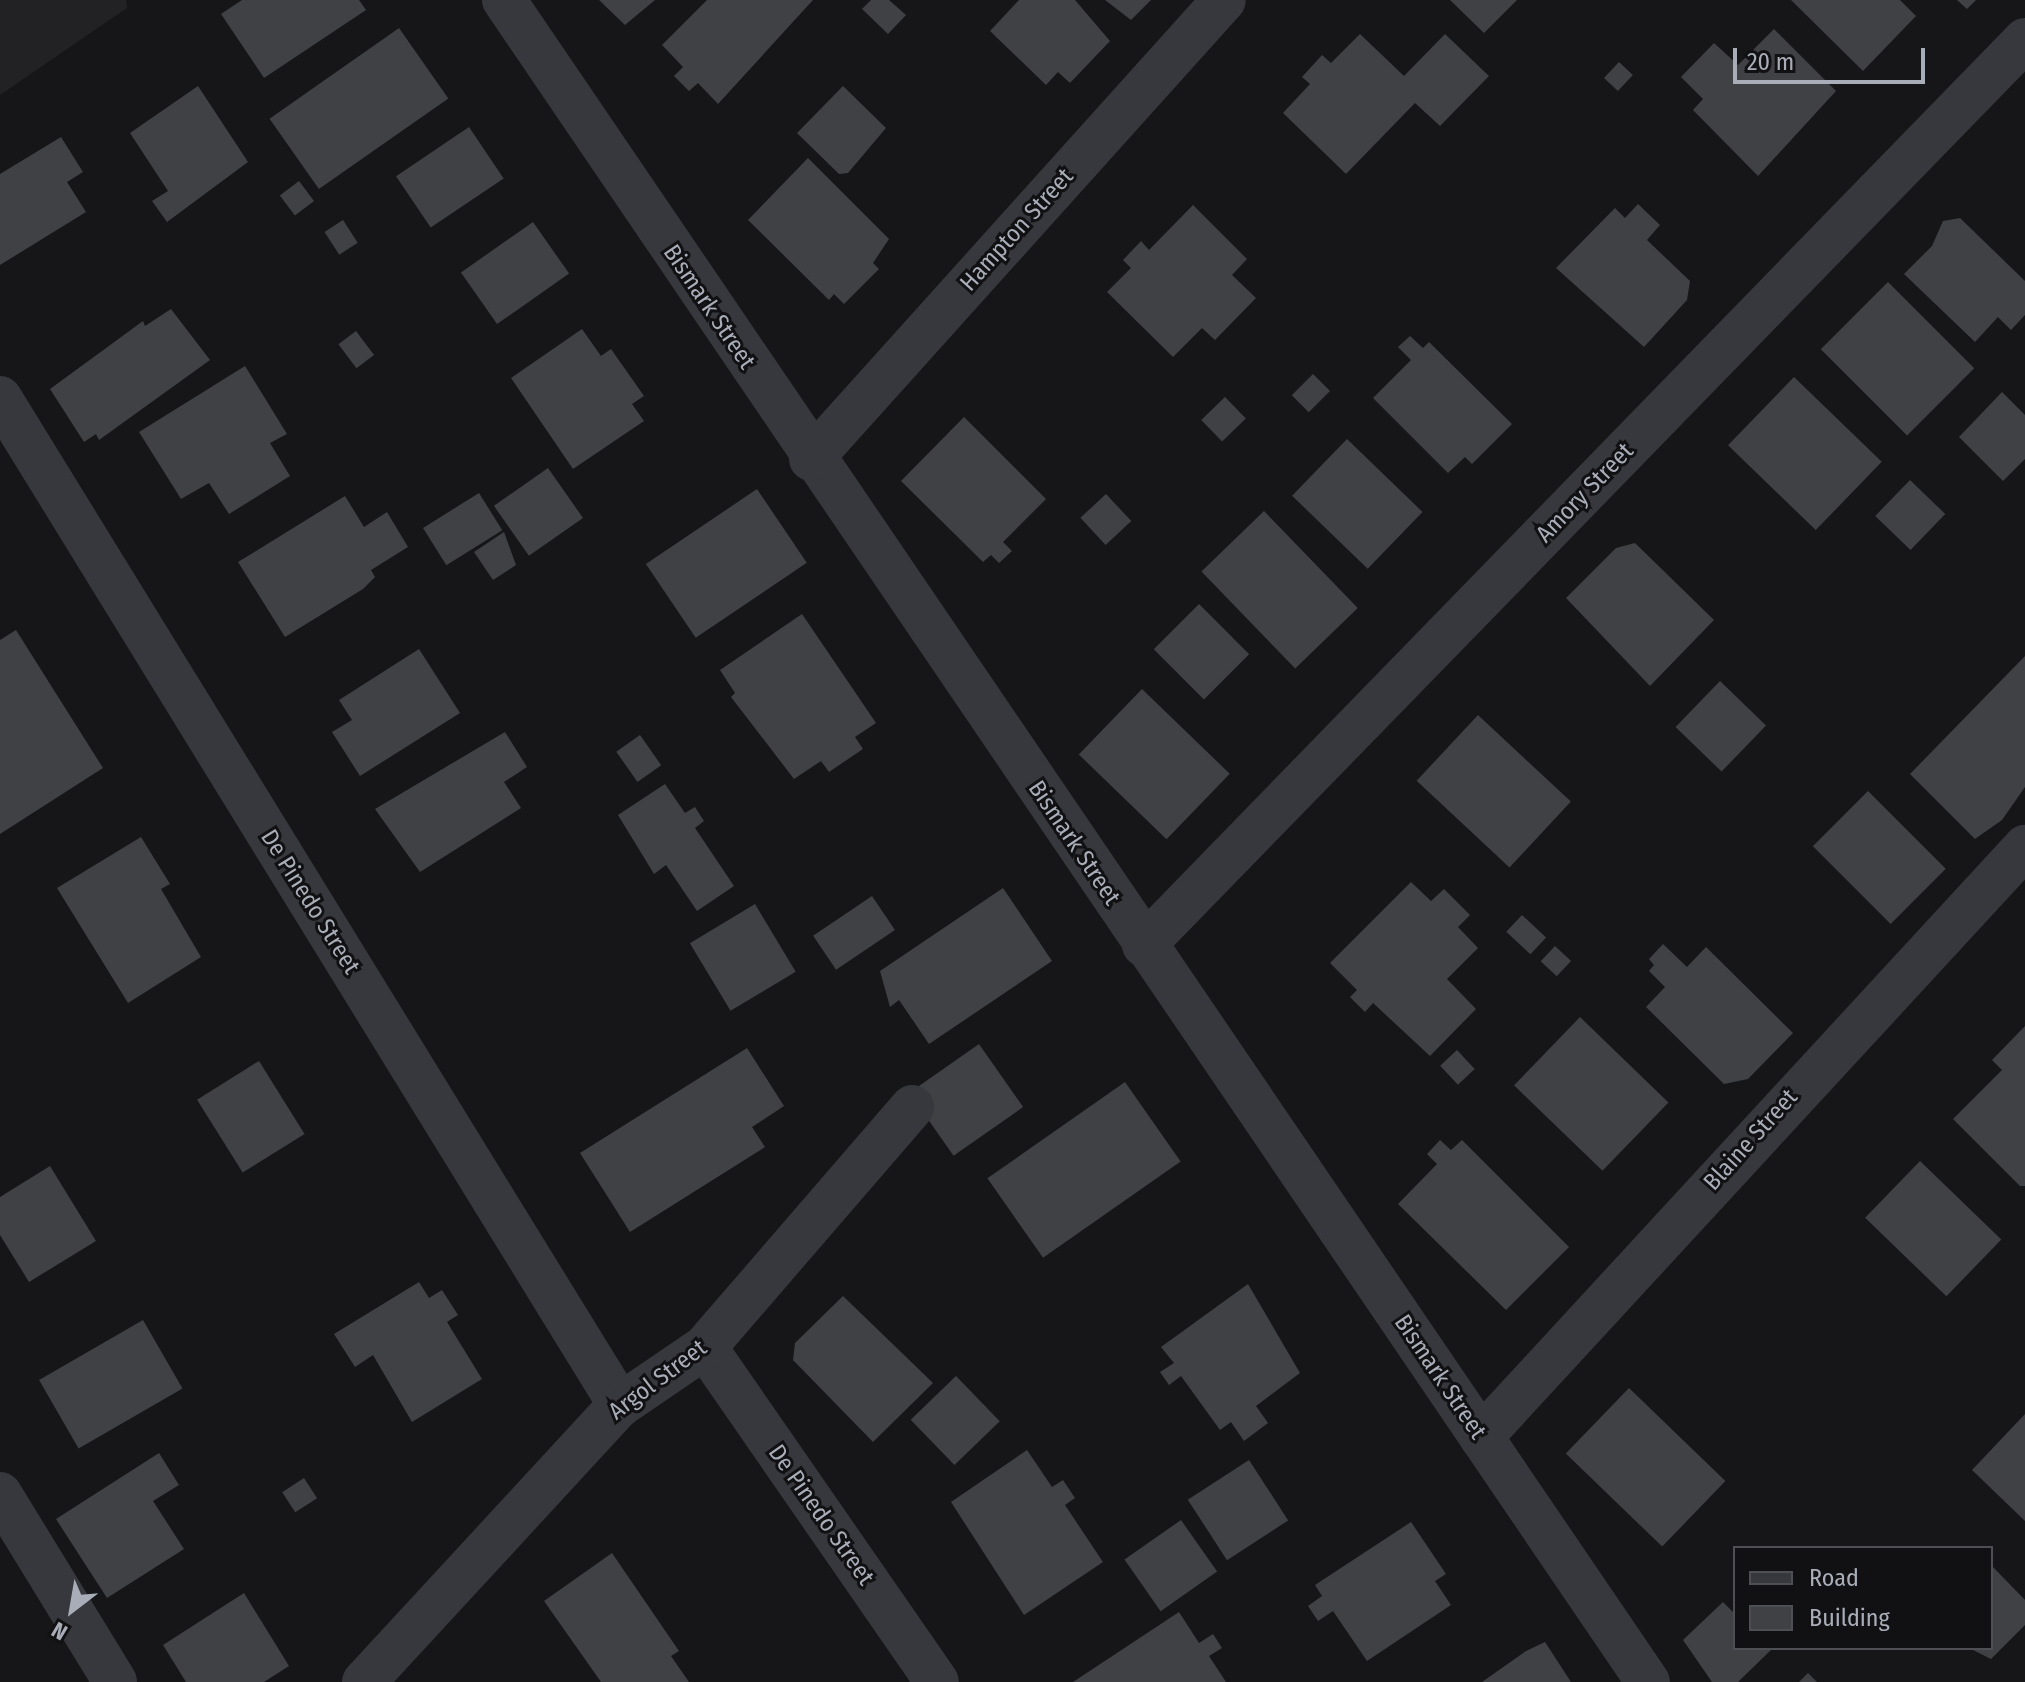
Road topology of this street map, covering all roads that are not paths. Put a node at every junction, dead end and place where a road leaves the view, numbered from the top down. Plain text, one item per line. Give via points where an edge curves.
1 (504, 0) edge
2 (1224, 0) edge
3 (2025, 40) edge
4 (0, 398) edge
5 (811, 459) junction
6 (2025, 847) edge
7 (1144, 945) junction
8 (912, 1107) dead end
9 (705, 1347) junction
10 (620, 1405) junction
11 (1481, 1437) junction
12 (0, 1494) edge
13 (115, 1682) edge
14 (364, 1682) edge
15 (937, 1682) edge
16 (1648, 1682) edge

1 - 5 street, Bismark Street
2 - 5 street, Hampton Street
3 - 7 street, Amory Street
4 - 10 street, De Pinedo Street
5 - 7 street, Bismark Street
6 - 11 street, Blaine Street
7 - 11 street, Bismark Street
8 - 9 street, Argol Street
9 - 10 street, Argol Street
9 - 15 street, De Pinedo Street
10 - 14 street, Argol Street
11 - 16 street, Bismark Street
12 - 13 street

